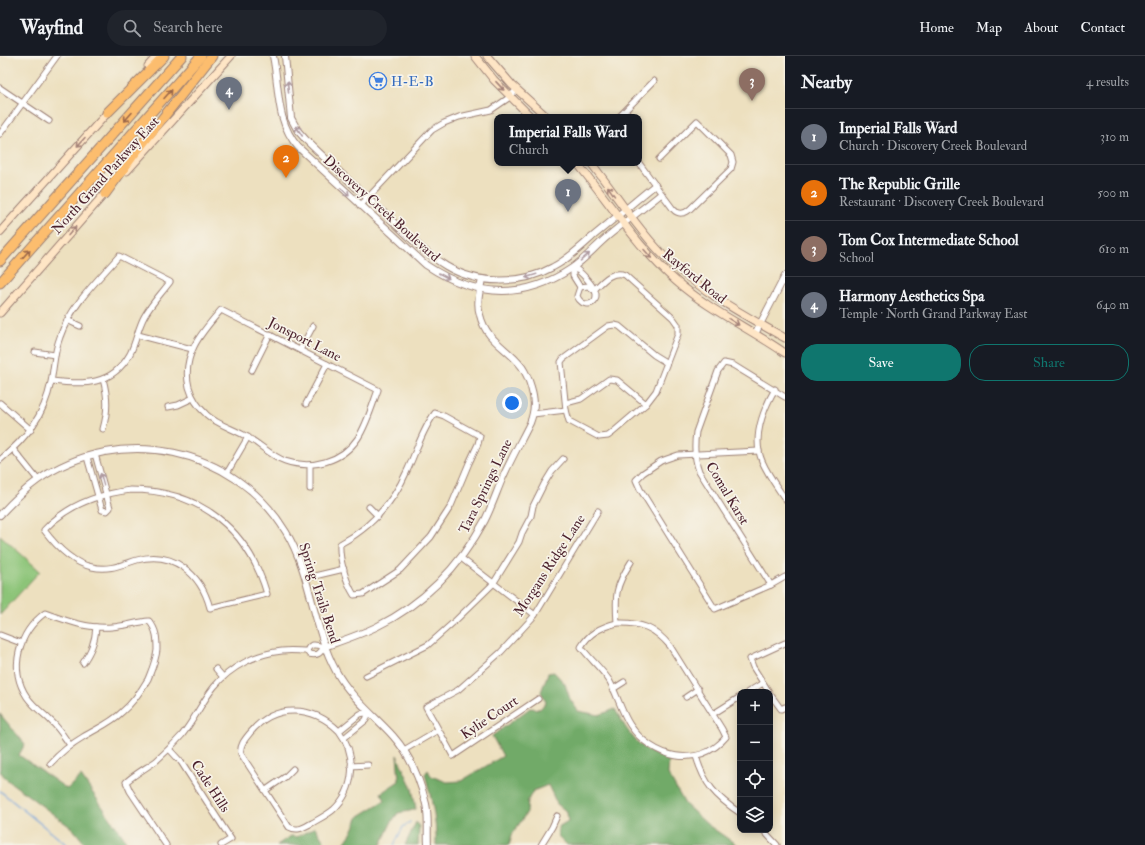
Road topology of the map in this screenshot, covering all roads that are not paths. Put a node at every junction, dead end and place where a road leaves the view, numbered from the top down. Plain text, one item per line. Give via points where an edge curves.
1 (157, 56) edge
2 (164, 56) edge
3 (182, 56) edge
4 (201, 56) edge
5 (212, 56) edge
6 (231, 56) edge
7 (274, 56) edge
8 (285, 56) edge
9 (475, 56) edge
10 (487, 56) edge
11 (54, 57) edge
12 (654, 81) dead end
13 (0, 88) edge
14 (517, 89) junction
15 (510, 97) junction
16 (23, 103) junction
17 (107, 113) junction
18 (528, 114) edge
19 (544, 114) edge
20 (622, 114) edge
21 (49, 121) dead end
22 (0, 134) edge
23 (658, 160) dead end
24 (579, 166) edge
25 (593, 166) edge
26 (640, 166) edge
27 (655, 185) junction
28 (105, 194) junction
29 (661, 194) junction
30 (368, 198) junction
31 (360, 206) junction
32 (625, 210) junction
33 (617, 216) junction
34 (632, 218) junction
35 (623, 224) junction
36 (0, 232) edge
37 (414, 241) junction
38 (406, 248) junction
39 (566, 259) junction
40 (0, 261) edge
41 (573, 267) junction
42 (785, 276) edge
43 (482, 279) junction
44 (0, 283) edge
45 (580, 287) junction
46 (480, 289) junction
47 (594, 290) junction
48 (0, 312) edge
49 (67, 320) junction
50 (760, 324) junction
51 (80, 326) dead end
52 (313, 326) dead end
53 (270, 334) junction
54 (755, 334) junction
55 (138, 335) junction
56 (785, 338) edge
57 (192, 349) junction
58 (300, 350) junction
59 (35, 352) dead end
60 (785, 353) edge
61 (55, 355) junction
62 (667, 363) junction
63 (327, 364) junction
64 (252, 370) dead end
65 (103, 380) junction
66 (52, 381) junction
67 (775, 390) junction
68 (785, 397) edge
69 (194, 398) junction
70 (0, 402) edge
71 (566, 403) junction
72 (306, 404) dead end
73 (646, 404) junction
74 (168, 407) dead end
75 (566, 410) junction
76 (533, 414) junction
77 (103, 428) dead end
78 (31, 430) junction
79 (248, 437) junction
80 (13, 449) junction
81 (759, 451) junction
82 (694, 453) junction
83 (95, 454) junction
84 (87, 457) junction
85 (562, 459) dead end
86 (0, 460) edge
87 (310, 465) junction
88 (227, 473) junction
89 (38, 480) junction
90 (310, 489) dead end
91 (106, 494) junction
92 (98, 496) junction
93 (785, 497) edge
94 (369, 507) dead end
95 (598, 511) dead end
96 (0, 515) edge
97 (378, 516) junction
98 (461, 558) junction
99 (631, 562) dead end
100 (344, 569) junction
101 (785, 577) edge
102 (306, 578) junction
103 (493, 584) junction
104 (771, 585) junction
105 (535, 614) junction
106 (617, 623) junction
107 (96, 627) junction
108 (0, 635) edge
109 (21, 643) junction
110 (785, 643) edge
111 (324, 647) junction
112 (307, 651) junction
113 (83, 663) dead end
114 (216, 669) dead end
115 (366, 676) dead end
116 (223, 677) junction
117 (624, 682) dead end
118 (763, 683) junction
119 (613, 689) junction
120 (698, 689) junction
121 (753, 689) edge
122 (767, 689) edge
123 (686, 697) dead end
124 (538, 699) dead end
125 (737, 699) edge
126 (773, 699) edge
127 (785, 707) edge
128 (369, 712) junction
129 (714, 714) junction
130 (349, 722) junction
131 (355, 729) junction
132 (438, 730) junction
133 (339, 732) junction
134 (344, 738) junction
135 (70, 745) junction
136 (170, 749) junction
137 (404, 750) junction
138 (696, 756) junction
139 (50, 764) dead end
140 (368, 765) dead end
141 (352, 766) junction
142 (293, 769) dead end
143 (266, 790) junction
144 (737, 809) edge
145 (557, 816) dead end
146 (766, 833) edge
147 (166, 845) edge
148 (221, 845) edge
149 (428, 845) edge
150 (541, 845) edge
151 (777, 845) edge

1 - 17 main road
2 - 17 highway
3 -> 40 highway, North Grand Parkway East
44 -> 4 highway, North Grand Parkway East
5 - 28 highway
6 - 28 main road, North Grand Parkway East
7 -> 31 street, Discovery Creek Boulevard via 280,110 290,137 298,148
30 -> 8 street, Discovery Creek Boulevard via 298,131 290,108
9 -> 15 main road
10 - 14 main road
11 - 16 street
12 - 20 street
13 - 16 street
14 - 15 street
14 - 19 main road
15 - 18 main road
15 - 30 street via 491,110 444,123 432,130
16 - 21 street
16 - 22 street
17 -> 36 main road
23 - 29 street via 697,121 733,160 730,169 686,213 675,211
24 - 33 main road, Rayford Road
32 -> 25 main road, Rayford Road
26 - 27 street
27 - 29 street
27 - 32 street, Discovery Creek Boulevard
48 -> 28 main road, North Grand Parkway East
29 - 34 street, Discovery Creek Boulevard
30 - 31 street
30 - 37 street, Discovery Creek Boulevard
31 - 38 street, Discovery Creek Boulevard
32 - 33 street, Discovery Creek Boulevard
32 - 34 main road, Rayford Road
33 - 35 main road, Rayford Road
33 - 39 street, Discovery Creek Boulevard
34 - 35 street, Discovery Creek Boulevard
34 - 50 main road, Rayford Road via 683,273 718,300
41 -> 35 street, Discovery Creek Boulevard
35 -> 54 main road, Rayford Road via 677,283 708,306
37 - 38 street
37 - 43 street, Discovery Creek Boulevard via 446,266
38 -> 46 street, Discovery Creek Boulevard via 440,275
39 - 41 street
39 -> 43 street, Discovery Creek Boulevard via 531,277 512,280
41 - 45 street via 573,276
41 - 46 street, Discovery Creek Boulevard via 559,276 520,290
41 - 47 street via 581,271
42 - 50 street
43 - 46 street, Tara Springs Lane
45 - 47 street via 588,286
45 - 47 street via 577,296 583,304 592,302 596,294
46 - 76 street, Tara Springs Lane via 478,305 482,322 487,333 521,367 529,381 534,397
47 - 62 street via 607,277 617,273 625,275 677,322 678,334
49 - 51 street
49 - 55 street via 77,304 119,256 170,282 152,303 143,318
49 - 61 street
50 - 54 street
50 - 56 main road, Rayford Road
52 - 58 street
53 - 57 street, Jonsport Lane via 221,310
53 - 58 street, Jonsport Lane
53 - 64 street
54 - 60 main road, Rayford Road
55 - 57 street
55 - 65 street via 124,363
57 - 69 street via 187,371
58 - 63 street, Jonsport Lane
59 - 61 street
61 - 66 street
62 - 71 street via 619,326 608,326 561,362
62 - 73 street via 656,391
63 - 72 street
63 - 87 street, Jonsport Lane via 378,390 361,432 351,447 339,456
65 - 66 street via 75,384
65 - 77 street via 108,404
66 - 78 street via 43,410
67 - 68 street
67 - 81 street via 759,431
67 - 82 street, Comal Karst via 733,365 724,363 718,370 696,432
69 - 74 street
69 - 79 street via 207,415
70 - 78 street
71 - 73 street via 581,399 609,379 617,380
71 - 75 street
73 - 75 street via 612,433 603,437 572,424
75 - 76 street
76 - 98 street, Tara Springs Lane via 485,519
78 - 80 street
79 - 87 street via 284,460
79 - 88 street
80 - 86 street
80 - 89 street
81 - 82 street
81 - 93 street via 766,469
82 - 104 street, Comal Karst via 699,471
82 - 104 street via 666,459 643,473 636,480 640,489 716,609
83 - 84 street, Spring Trails Bend
83 - 88 street, Spring Trails Bend via 145,448 174,452 200,460
91 -> 83 street
84 - 89 street, Spring Trails Bend
84 - 92 street
85 - 103 street via 544,484 519,542
87 - 90 street
88 - 102 street, Spring Trails Bend via 245,485 277,519 286,531
89 - 96 street, Spring Trails Bend
91 - 92 street
91 - 92 street via 110,508 106,512 102,510
91 - 92 street via 148,490 182,498 211,512 237,535 248,550 267,594 210,608 198,580 171,561 149,558 106,569 78,562 67,555 44,530 69,509
94 - 97 street
95 - 105 street, Morgans Ridge Lane
97 - 100 street via 357,534 340,544 339,553
97 - 100 street via 399,488 435,413 480,436 451,506 431,537 400,570 363,594 354,595
98 - 103 street
98 - 111 street, Tara Springs Lane via 436,584 401,613 374,628
99 - 106 street via 620,579 617,592
100 - 102 street
101 - 104 street
102 - 111 street, Spring Trails Bend
103 - 105 street
103 - 115 street via 428,645
105 - 132 street, Morgans Ridge Lane via 501,652 458,690 426,707
106 - 119 street via 598,630 585,640 581,647
106 - 120 street via 642,625 662,637
107 - 109 street via 68,622 45,613 33,624
107 - 113 street via 95,641
107 - 135 street via 149,622 154,627 157,652 153,668 132,703 108,723
108 - 109 street
109 - 135 street via 17,658 22,688
110 - 118 street via 750,659
111 - 112 street via 316,644
111 - 112 street via 314,656
111 - 128 street, Spring Trails Bend via 346,688
112 - 116 street via 284,651 255,657
114 - 116 street
116 - 136 street
117 - 119 street
118 - 121 street
118 - 122 street
119 - 138 street via 630,724 644,741 653,748 671,755
120 - 123 street
120 - 129 street
124 - 132 street, Kylie Court via 453,756
125 - 129 street
126 - 127 street via 781,710
128 - 130 street via 360,714
128 - 131 street via 366,720
128 - 137 street, Spring Trails Bend via 394,736
129 - 138 street via 726,737 720,745
130 - 131 street
130 - 133 street
131 - 134 street
132 - 137 street
133 - 134 street
133 - 143 street via 329,722 299,711 281,712 260,722 246,737 240,750
134 - 141 street
135 - 139 street
136 - 147 street via 126,782
136 - 148 street, Cade Hills via 231,839
137 - 149 street, Spring Trails Bend via 417,772 426,804
138 - 144 street via 702,774 714,793
140 - 141 street
141 - 143 street via 347,790 337,805 324,817 299,829 289,827
142 - 143 street
145 - 150 street
146 - 151 street

